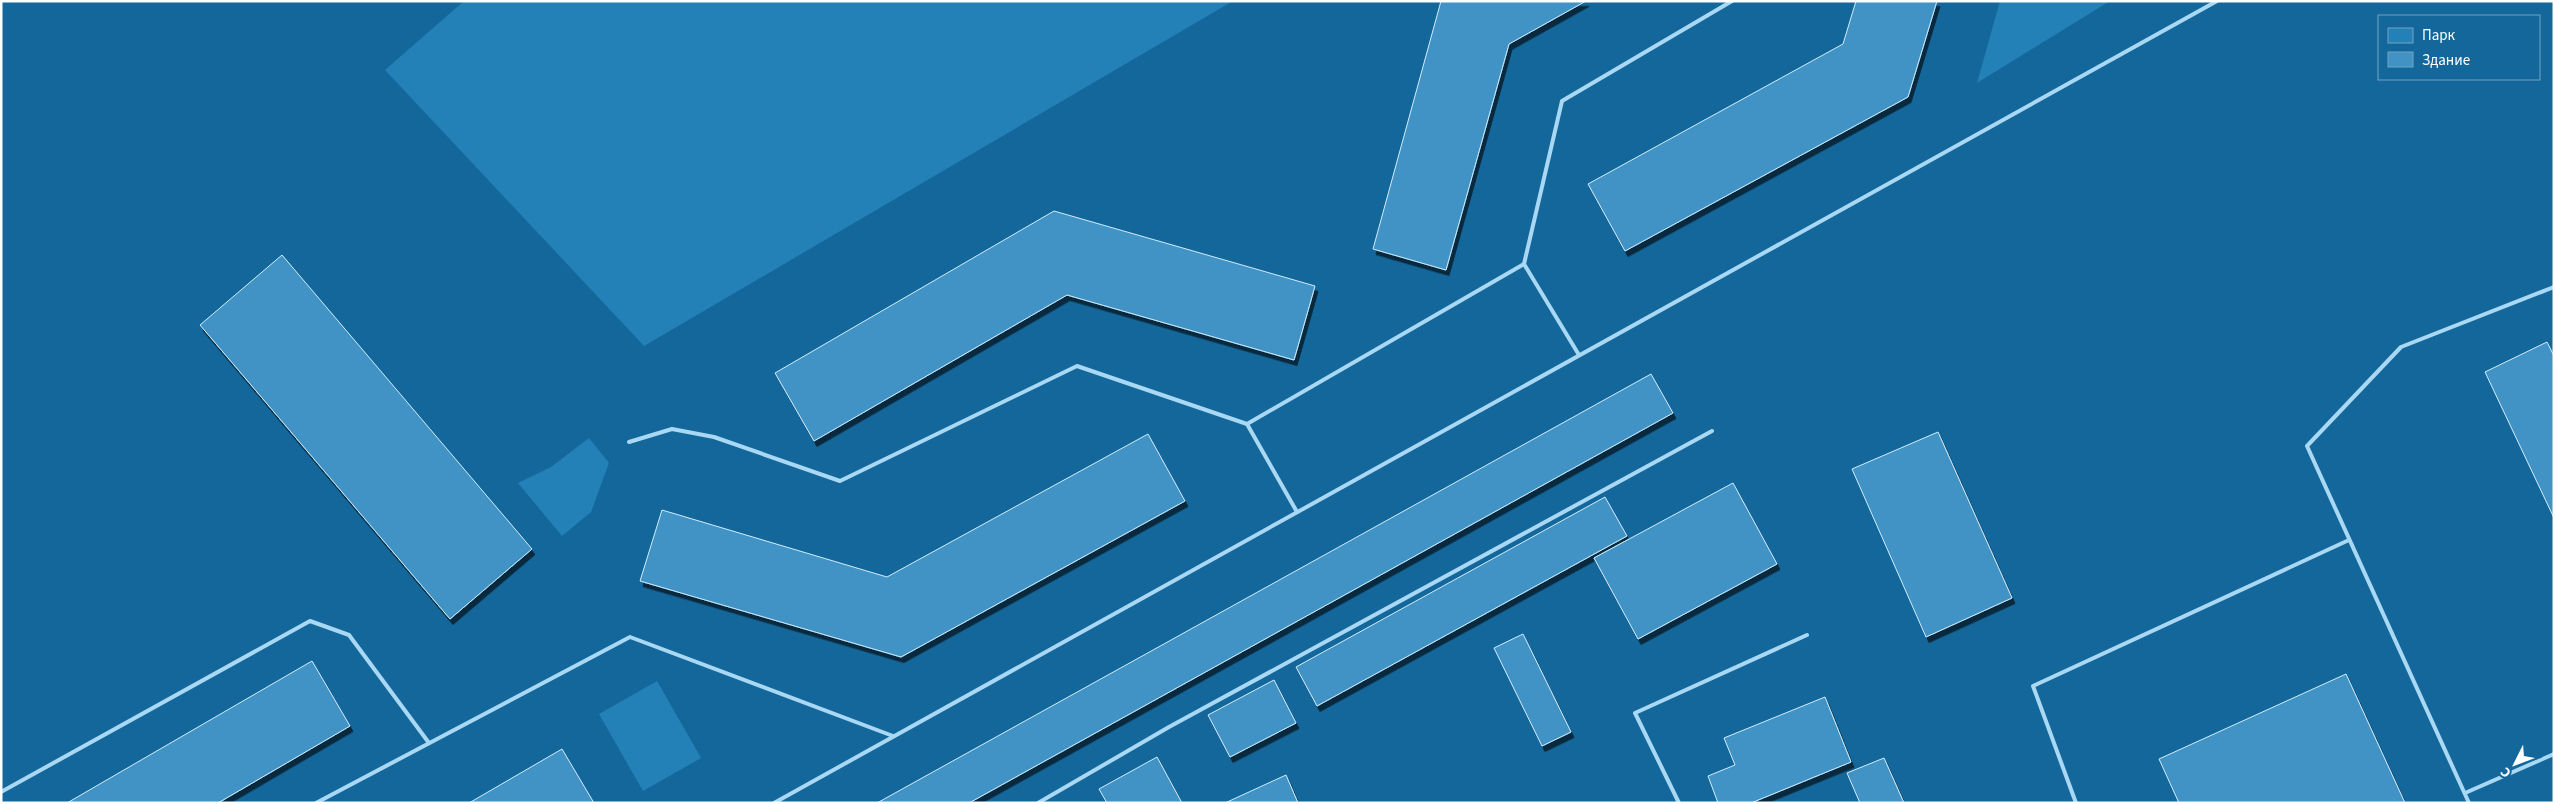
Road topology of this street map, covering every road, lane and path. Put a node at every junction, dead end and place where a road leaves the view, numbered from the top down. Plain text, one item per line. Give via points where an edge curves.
1 (1732, 1) edge
2 (2217, 1) edge
3 (1524, 264) junction
4 (2554, 287) edge
5 (1579, 355) junction
6 (1247, 424) junction
7 (1712, 431) dead end
8 (629, 442) dead end
9 (1297, 512) junction
10 (2349, 540) junction
11 (1807, 635) dead end
12 (893, 736) junction
13 (429, 743) junction
14 (2554, 754) edge
15 (1, 792) edge
16 (2465, 793) junction
17 (316, 803) edge
18 (774, 803) edge
19 (1038, 803) edge
20 (1679, 803) edge
21 (2076, 803) edge
22 (2469, 803) edge

1 - 3 lane via 1562,100
2 - 5 lane
3 - 5 lane
3 - 6 lane
4 - 10 lane via 2401,347 2307,446
5 - 9 lane
6 - 8 lane via 1077,366 840,481 714,438 672,429
6 - 9 lane
7 - 19 lane via 1177,722
9 - 12 lane
10 - 16 lane
10 - 21 lane via 2033,686
11 - 20 lane via 1635,714
12 - 13 lane via 630,637
12 - 18 lane
13 - 15 lane via 349,635 310,621
13 - 17 lane
14 - 16 lane
16 - 22 lane

